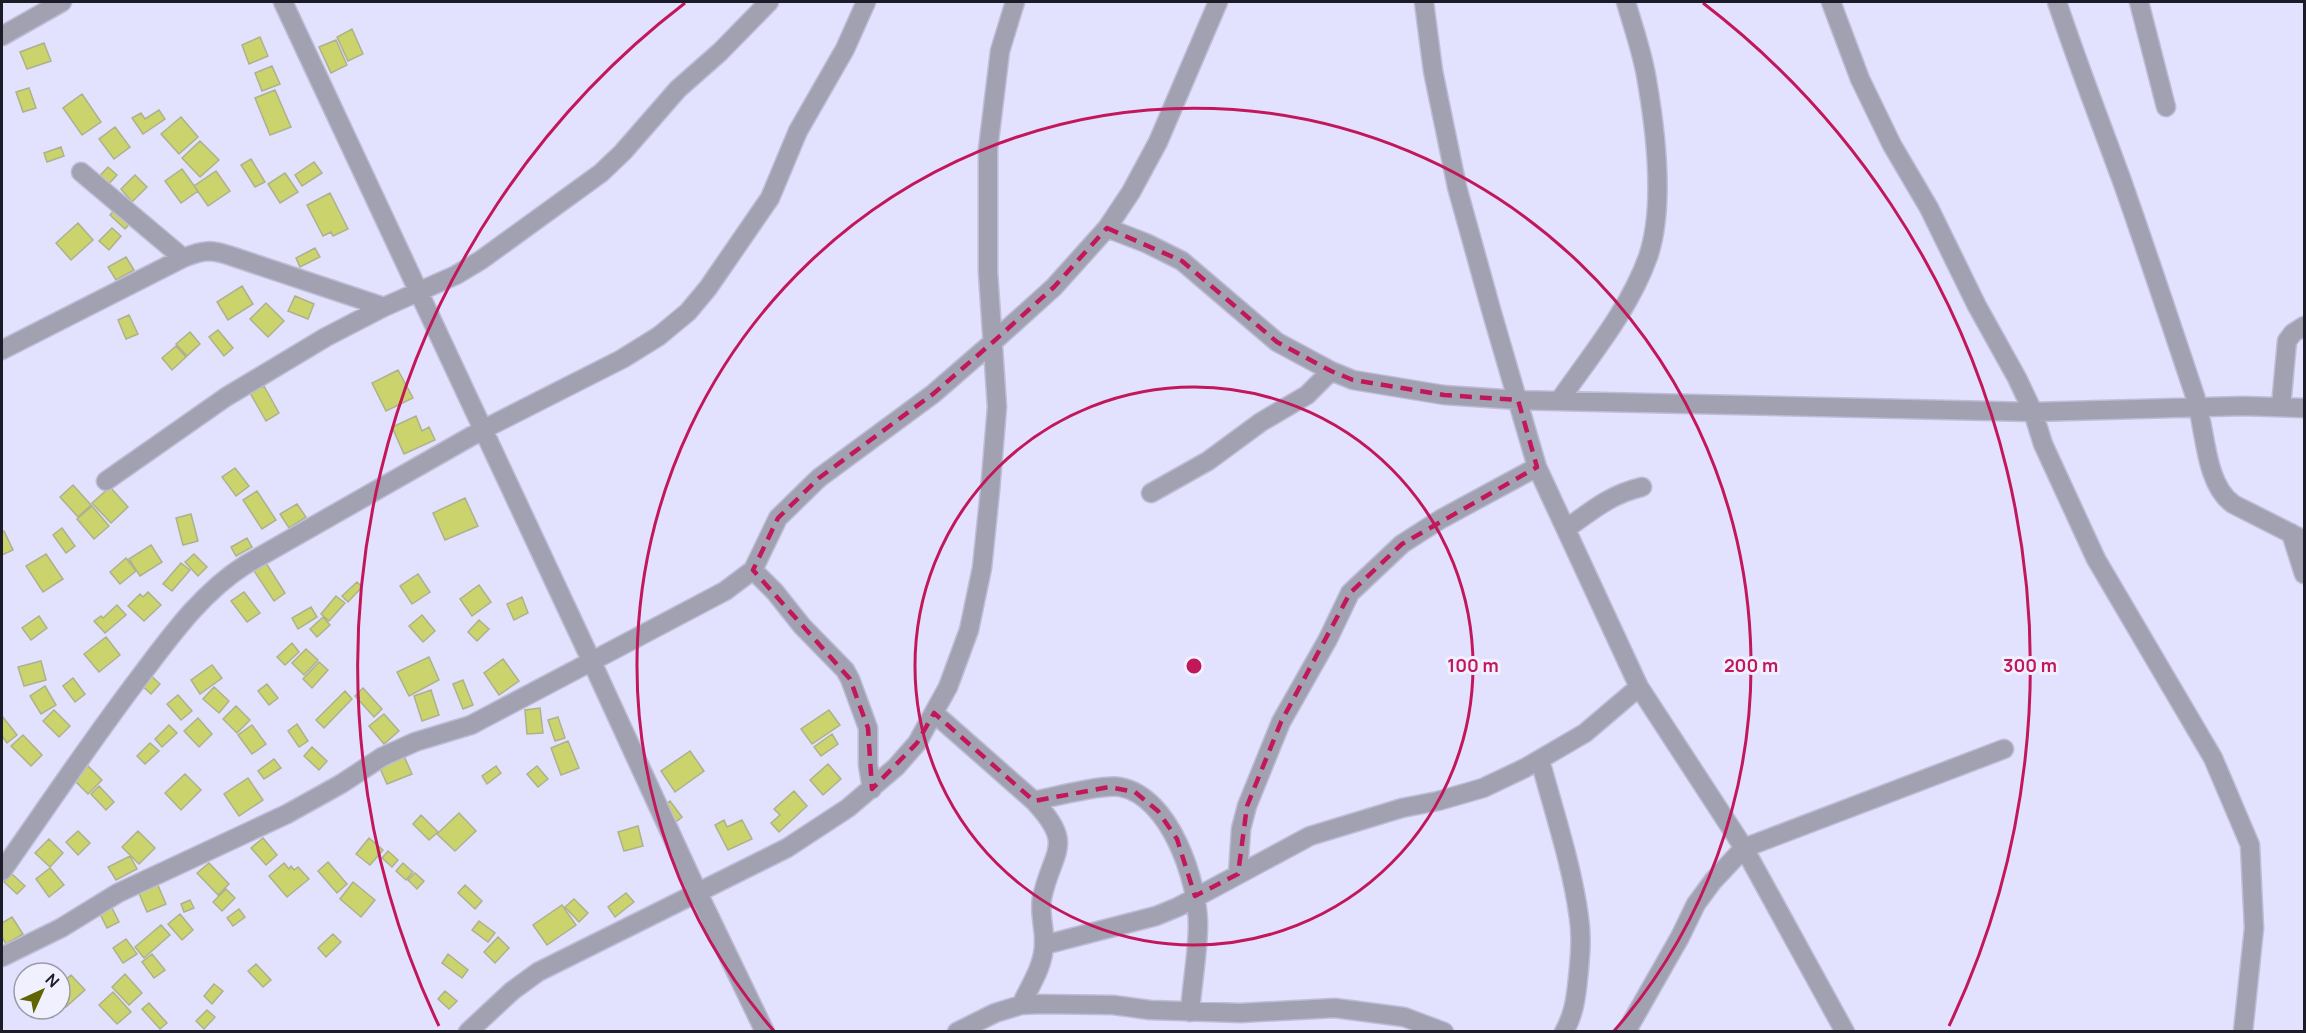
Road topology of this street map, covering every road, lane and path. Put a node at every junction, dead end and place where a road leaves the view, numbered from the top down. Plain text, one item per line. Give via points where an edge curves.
1 (62, 2) edge
2 (283, 2) edge
3 (769, 2) edge
4 (866, 2) edge
5 (1015, 2) edge
6 (1218, 2) edge
7 (1424, 2) edge
8 (1626, 2) edge
9 (1831, 2) edge
10 (2139, 2) edge
11 (2061, 3) edge
12 (2, 36) edge
13 (2166, 107) dead end
14 (81, 172) dead end
15 (1107, 228) junction
16 (183, 258) junction
17 (420, 291) junction
18 (384, 307) junction
19 (2304, 326) edge
20 (993, 342) junction
21 (2, 348) edge
22 (1331, 372) junction
23 (1518, 400) junction
24 (1559, 401) junction
25 (2281, 406) junction
26 (2304, 408) edge
27 (2199, 409) junction
28 (2033, 412) junction
29 (484, 429) junction
30 (1538, 467) junction
31 (106, 481) dead end
32 (1642, 488) dead end
33 (1151, 493) dead end
34 (1566, 529) junction
35 (2298, 536) edge
36 (753, 570) junction
37 (2304, 574) edge
38 (591, 660) junction
39 (1639, 687) junction
40 (934, 713) junction
41 (2004, 749) dead end
42 (1540, 760) junction
43 (872, 789) junction
44 (1034, 801) junction
45 (1744, 848) junction
46 (2, 871) edge
47 (1238, 874) junction
48 (698, 893) junction
49 (1195, 896) junction
50 (1044, 945) junction
51 (2, 957) edge
52 (1021, 1005) junction
53 (1190, 1012) junction
54 (468, 1032) edge
55 (765, 1032) edge
56 (957, 1032) edge
57 (1444, 1032) edge
58 (1564, 1032) edge
59 (1626, 1032) edge
60 (1845, 1032) edge
61 (2243, 1032) edge

1 - 12 street
2 - 17 street
3 - 17 street via 678,90 601,173 481,260
4 - 29 street via 798,131 770,198 688,312 622,360
5 - 20 street via 1000,51 988,149 988,272
6 - 15 street via 1158,142
7 - 23 street via 1433,71 1457,187
8 - 24 street via 1647,79 1658,202 1655,232 1628,300
9 - 28 street via 1860,79 1892,145 1929,208
10 - 13 street
11 - 27 street
14 - 16 street
15 - 20 street via 1054,287
15 - 22 street via 1182,261 1277,342
16 - 18 street via 214,251
16 - 21 street
17 - 18 street
17 - 29 street
18 - 31 street via 226,398
19 - 25 street via 2287,340
20 - 36 street via 933,394 819,478 778,519
20 - 40 street via 997,407 982,567 969,630
22 - 23 street via 1353,380 1444,394
22 - 33 street via 1307,396
23 - 24 street
23 - 30 street
24 - 28 street
25 - 26 street
25 - 27 street
27 - 28 street
27 - 35 street via 2212,471 2225,498
28 - 61 street via 2043,444 2096,559 2213,758 2250,845 2254,928
29 - 38 street
29 - 46 street via 215,586 133,686
30 - 34 street
30 - 47 street via 1402,544 1350,593 1281,722 1247,806
32 - 34 street via 1612,497
34 - 39 street
35 - 37 street
36 - 38 street via 725,591
36 - 43 street via 850,679 868,728
38 - 48 street
38 - 51 street via 471,725 382,757 287,814 118,893 61,928
39 - 42 street via 1586,734
39 - 45 street
40 - 43 street via 917,743
40 - 44 street
41 - 45 street
42 - 47 street via 1483,788 1310,836
42 - 58 street via 1579,918 1576,997 1573,1016
43 - 48 street via 788,848
44 - 49 street via 1109,787 1135,792 1158,811 1178,838
44 - 50 street via 1048,815 1059,843 1042,900
45 - 59 street via 1696,904
45 - 60 street
47 - 49 street
48 - 54 street via 538,972
48 - 55 street
49 - 50 street via 1156,916
49 - 53 street via 1198,925
50 - 52 street via 1041,962
52 - 53 street via 1113,1005
52 - 56 street
53 - 57 street via 1241,1014 1335,1008 1404,1017

